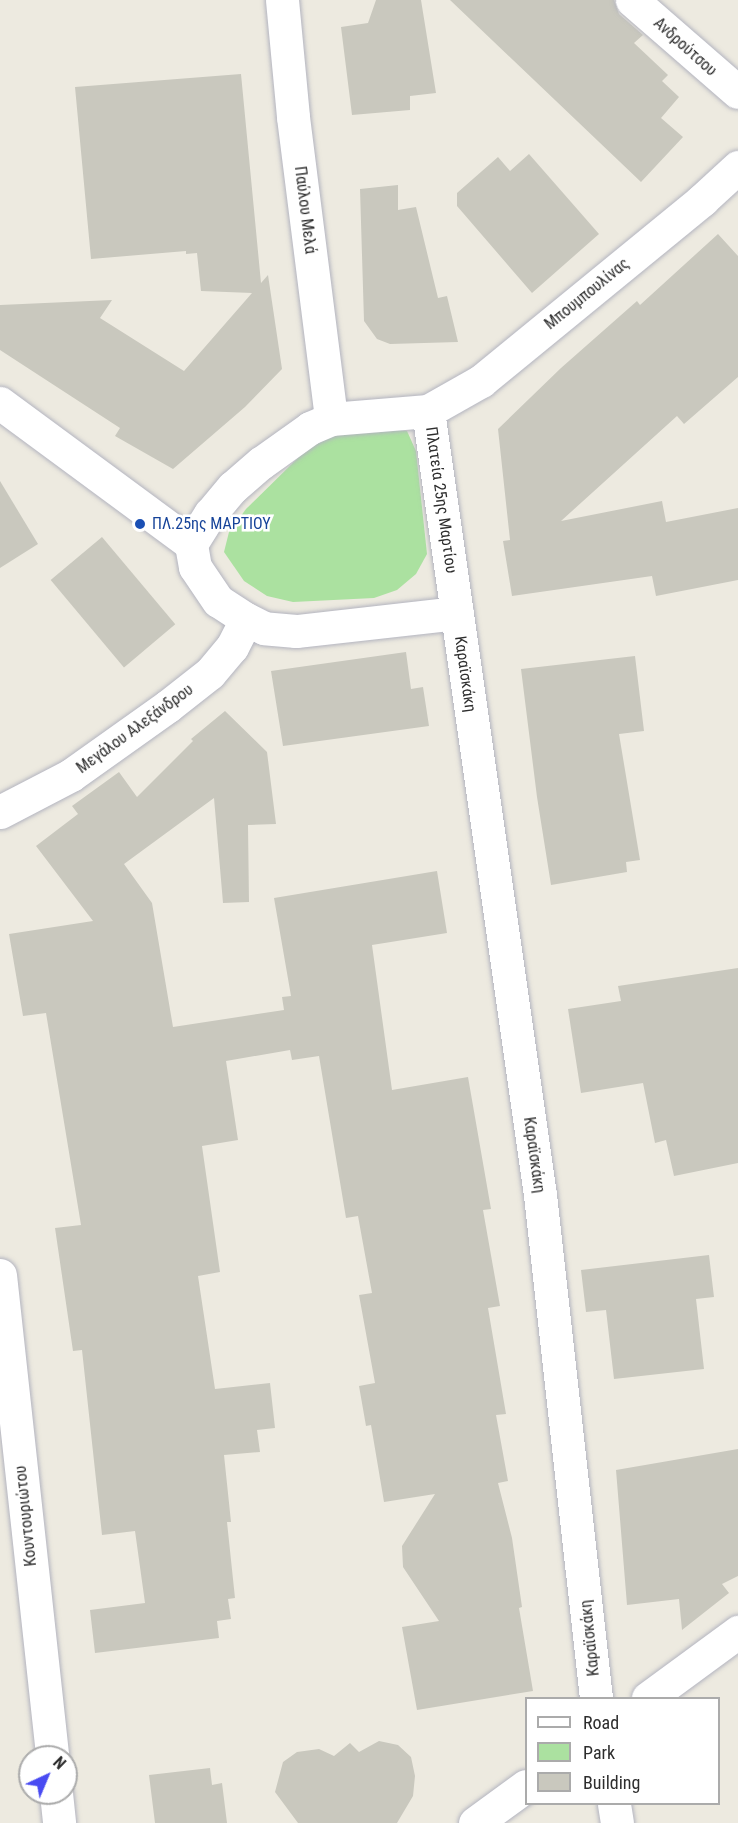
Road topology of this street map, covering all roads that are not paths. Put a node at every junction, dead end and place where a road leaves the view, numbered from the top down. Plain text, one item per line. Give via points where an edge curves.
1 (282, 0) edge
2 (632, 0) edge
3 (738, 92) edge
4 (738, 167) edge
5 (0, 403) edge
6 (428, 411) junction
7 (331, 419) junction
8 (191, 544) junction
9 (457, 613) junction
10 (246, 619) junction
11 (0, 812) edge
12 (0, 1275) edge
13 (738, 1632) edge
14 (596, 1697) edge
15 (649, 1697) edge
16 (51, 1745) edge
17 (525, 1787) edge
18 (57, 1805) edge
19 (614, 1805) edge
20 (59, 1823) edge
21 (475, 1823) edge
22 (617, 1823) edge

1 - 7 street, Παύλου Μελά
2 - 3 street, Ανδρούτσου
4 - 6 street, Μπουμπουλίνας via 481,381
5 - 8 street
6 - 7 street, Πλατεία 25ης Μαρτίου
6 - 9 street, Πλατεία 25ης Μαρτίου
7 - 8 street, Πλατεία 25ης Μαρτίου via 290,441 233,487
8 - 10 street via 201,579 218,601
9 - 10 street via 296,631 264,628
9 - 14 street, Καραϊσκάκη via 540,1195
10 - 11 street, Μεγάλου Αλεξάνδρου via 232,647 210,674 70,775
12 - 16 street, Κουντουριώτου
13 - 15 street
17 - 21 street
18 - 20 street
19 - 22 street

